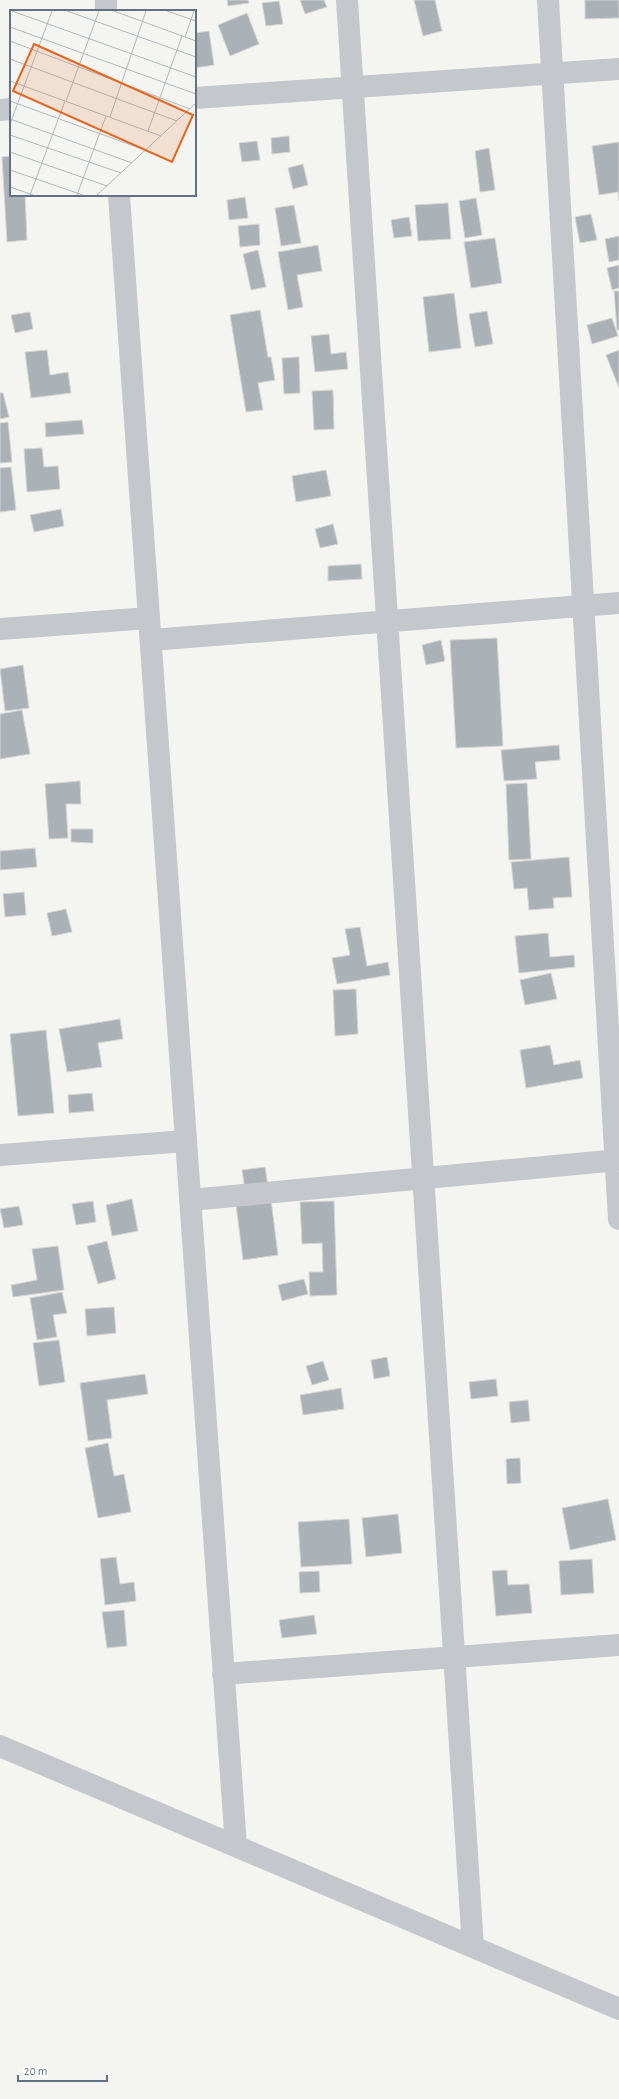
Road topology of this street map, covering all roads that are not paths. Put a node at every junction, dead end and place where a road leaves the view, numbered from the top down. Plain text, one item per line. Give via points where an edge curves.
1 (347, 0) edge
2 (548, 0) edge
3 (619, 69) edge
4 (552, 74) junction
5 (352, 87) junction
6 (196, 98) edge
7 (10, 109) edge
8 (0, 110) edge
9 (120, 196) edge
10 (619, 603) edge
11 (583, 606) junction
12 (149, 618) junction
13 (387, 622) junction
14 (0, 629) edge
15 (151, 640) junction
16 (186, 1141) junction
17 (0, 1155) edge
18 (617, 1160) edge
19 (423, 1178) junction
20 (190, 1200) junction
21 (619, 1219) edge
22 (619, 1645) edge
23 (454, 1656) junction
24 (223, 1674) junction
25 (0, 1746) edge
26 (236, 1846) junction
27 (473, 1947) junction
28 (619, 2009) edge

1 - 5 street
2 - 4 street
3 - 4 street
4 - 5 street
4 - 11 street
5 - 6 street
5 - 13 street
7 - 8 street
9 - 12 street
10 - 11 street
11 - 13 street
11 - 18 street
12 - 14 street
12 - 15 street
13 - 15 street
13 - 19 street
15 - 16 street
16 - 17 street
16 - 20 street
18 - 19 street
18 - 21 street
19 - 20 street
19 - 23 street
20 - 24 street
22 - 23 street
23 - 24 street
23 - 27 street
24 - 26 street
25 - 26 street
26 - 27 street
27 - 28 street

